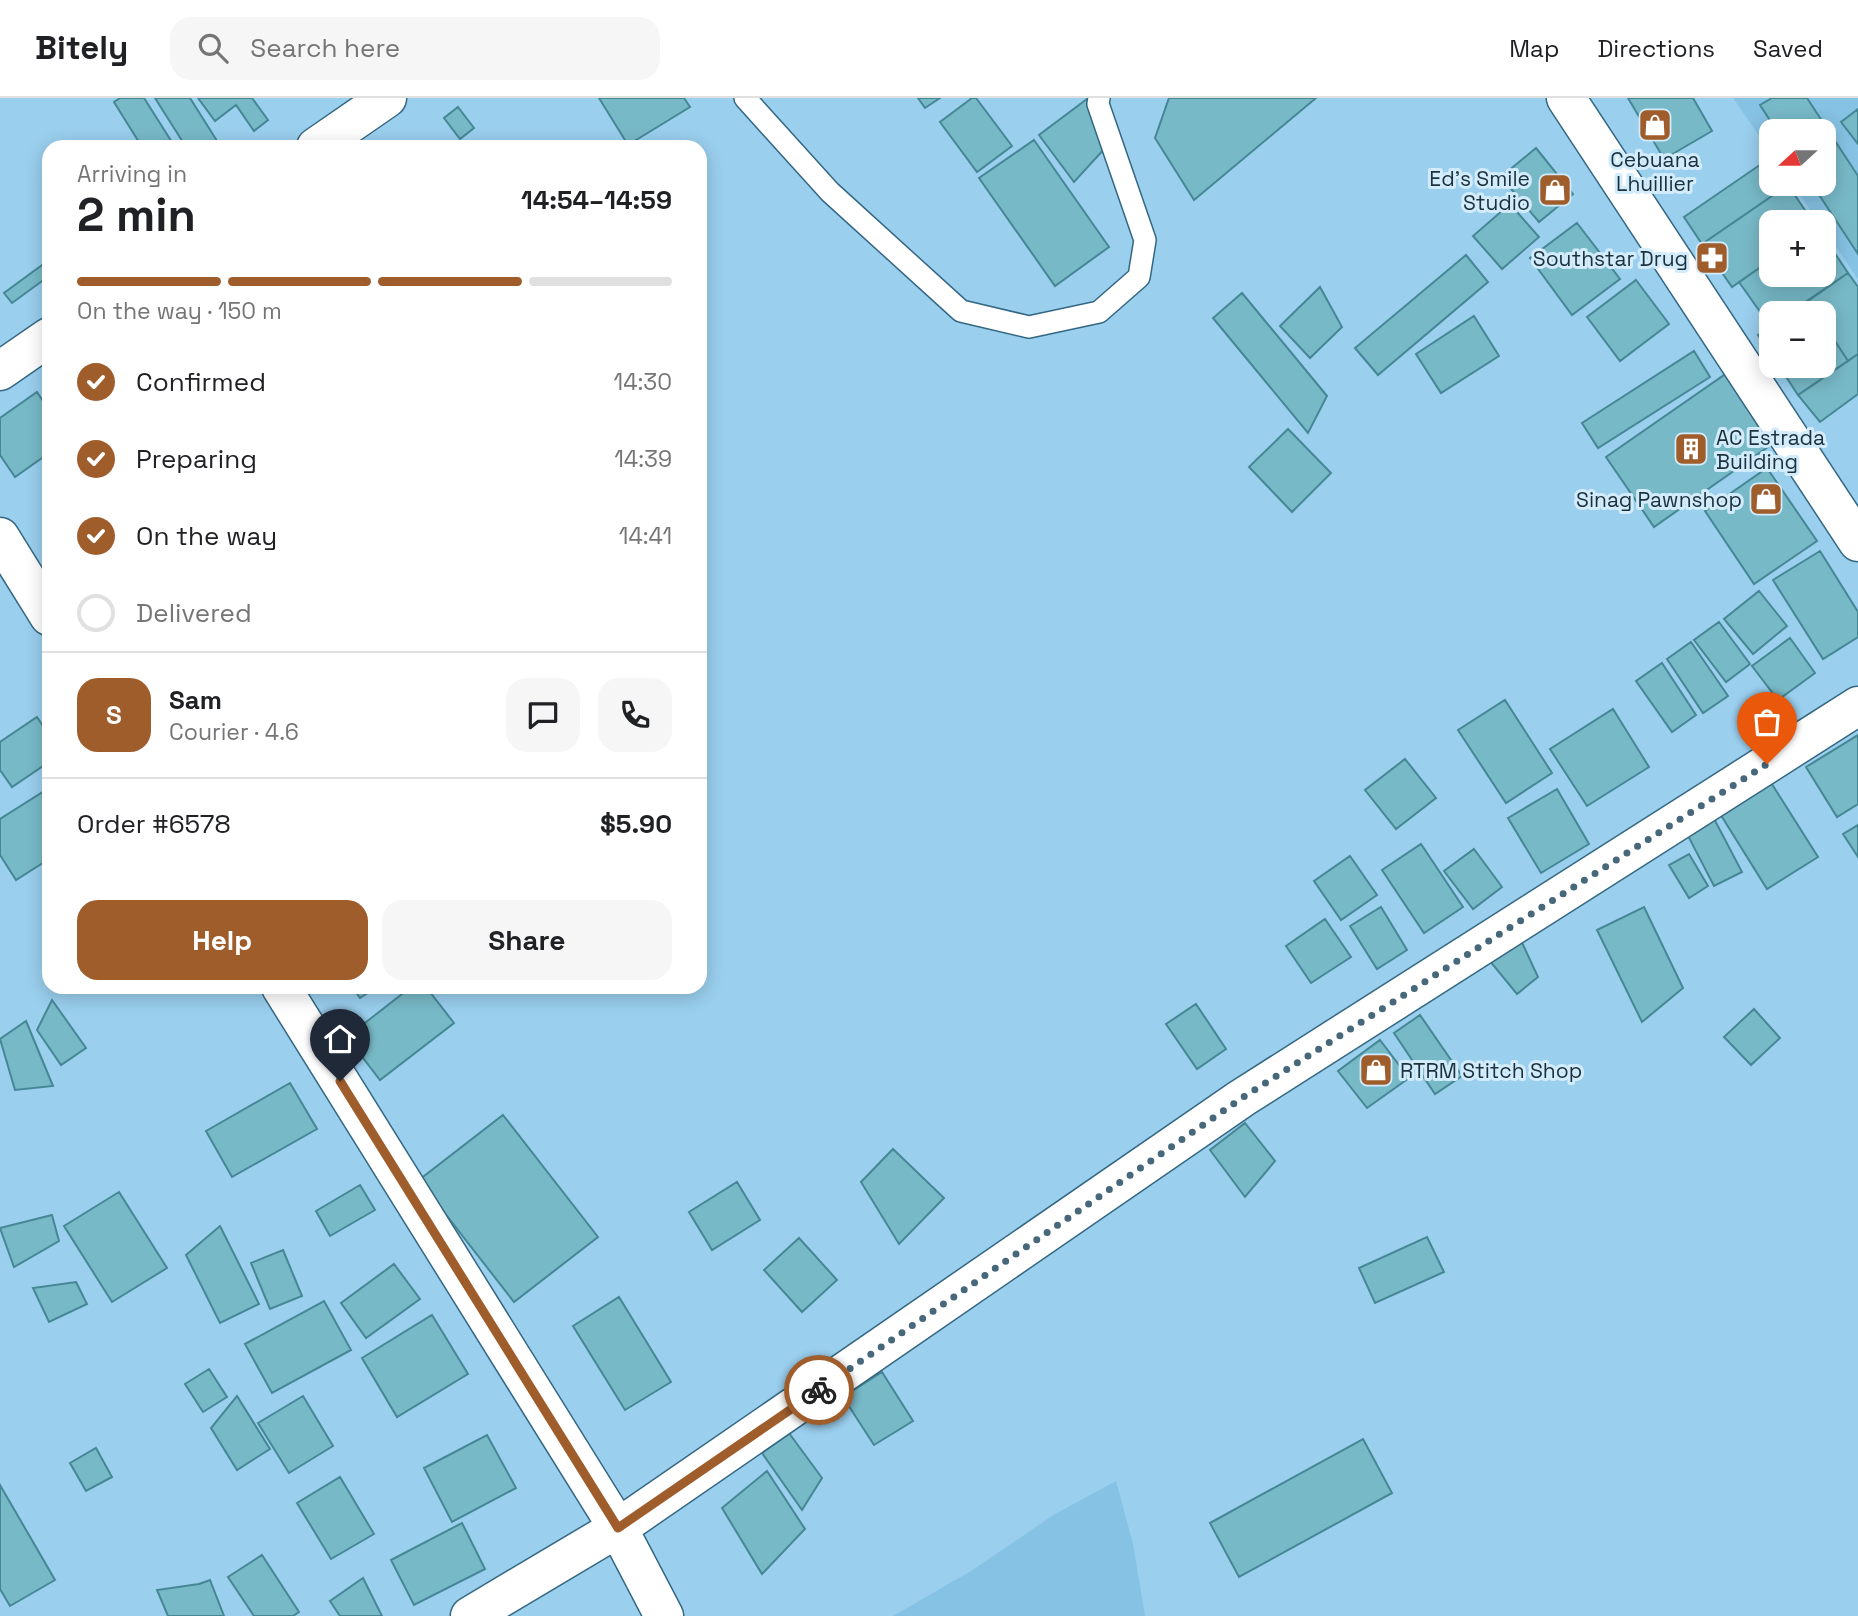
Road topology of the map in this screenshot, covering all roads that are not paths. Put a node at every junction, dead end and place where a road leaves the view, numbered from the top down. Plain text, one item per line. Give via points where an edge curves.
1 (387, 98) edge
2 (746, 98) edge
3 (1099, 98) edge
4 (1566, 98) edge
5 (326, 140) edge
6 (42, 342) edge
7 (0, 371) edge
8 (0, 537) edge
9 (1858, 542) edge
10 (42, 605) edge
11 (1858, 706) edge
12 (285, 994) edge
13 (618, 1528) junction
14 (470, 1616) edge
15 (664, 1616) edge

1 - 5 main road
2 - 3 lane via 830,192 961,311 1029,327 1099,312 1139,277 1145,240
4 - 9 main road
6 - 7 main road
8 - 10 main road
11 - 13 main road via 1242,1098
12 - 13 main road
13 - 14 main road
13 - 15 main road

